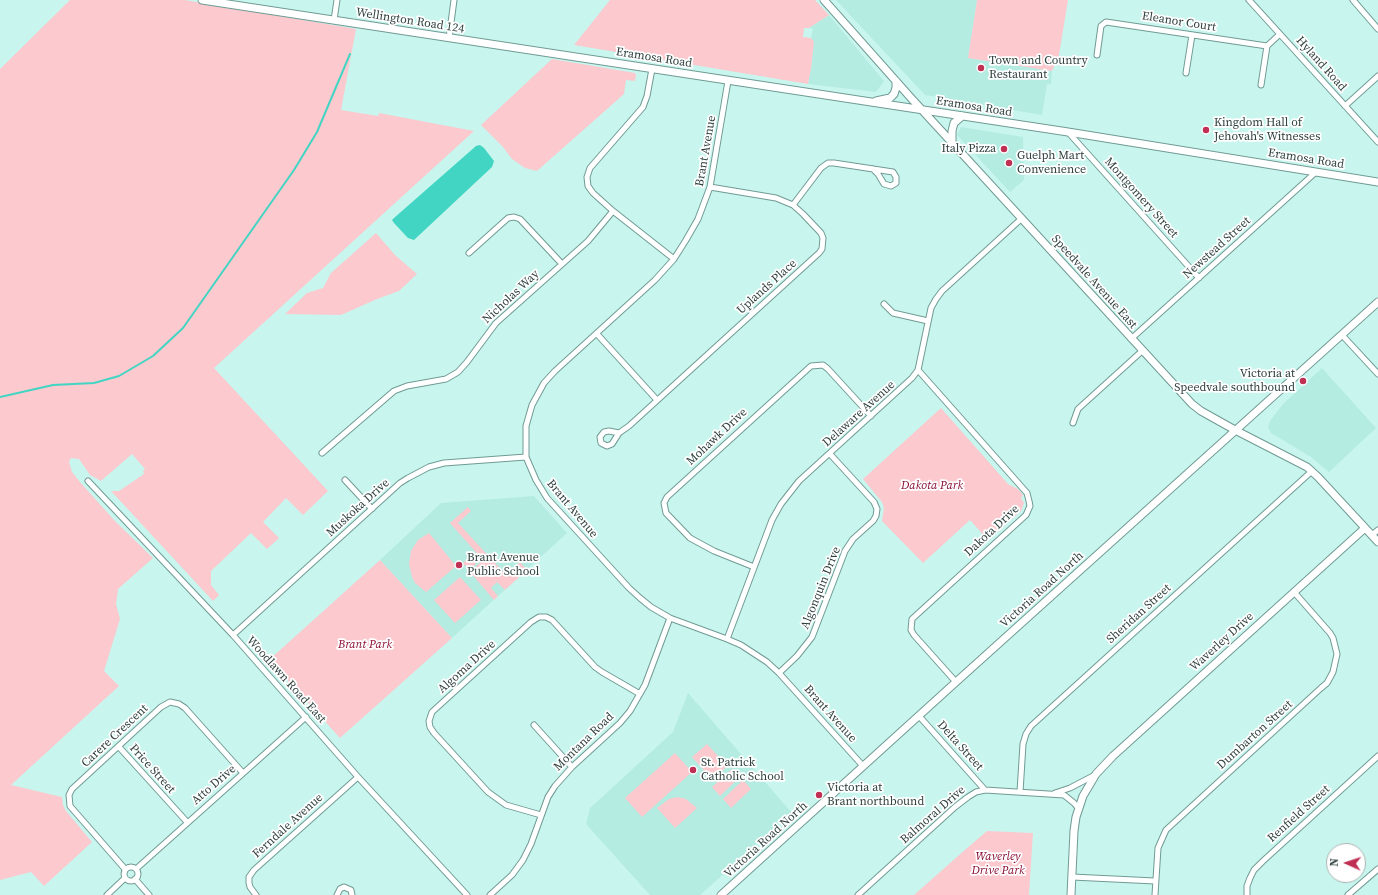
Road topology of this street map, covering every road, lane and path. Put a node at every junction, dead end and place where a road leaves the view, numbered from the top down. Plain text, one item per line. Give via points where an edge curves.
1 (202, 0) edge
2 (337, 0) edge
3 (454, 0) edge
4 (824, 0) edge
5 (1249, 0) edge
6 (1353, 0) edge
7 (334, 20) junction
8 (1378, 28) edge
9 (1280, 34) junction
10 (1192, 35) junction
11 (449, 38) junction
12 (1267, 46) junction
13 (1097, 55) dead end
14 (566, 56) joint
15 (652, 69) junction
16 (1186, 73) dead end
17 (1378, 76) edge
18 (728, 81) junction
19 (896, 81) junction
20 (1261, 85) dead end
21 (870, 102) junction
22 (1345, 106) junction
23 (921, 110) junction
24 (962, 116) junction
25 (1068, 132) junction
26 (1378, 142) edge
27 (952, 143) junction
28 (873, 169) junction
29 (1316, 172) junction
30 (1378, 182) edge
31 (710, 187) junction
32 (793, 205) junction
33 (613, 212) junction
34 (1022, 219) junction
35 (469, 253) dead end
36 (674, 259) junction
37 (562, 264) junction
38 (1199, 278) junction
39 (1378, 302) edge
40 (884, 304) dead end
41 (928, 321) junction
42 (597, 334) junction
43 (1342, 335) junction
44 (1131, 339) junction
45 (1142, 351) junction
46 (918, 370) junction
47 (1378, 374) edge
48 (657, 400) junction
49 (871, 416) junction
50 (1073, 423) dead end
51 (1235, 430) junction
52 (619, 433) dead end
53 (322, 453) dead end
54 (830, 454) junction
55 (526, 457) junction
56 (1312, 471) junction
57 (345, 480) dead end
58 (88, 481) dead end
59 (372, 509) junction
60 (1365, 528) junction
61 (1378, 530) edge
62 (1372, 535) junction
63 (1378, 542) edge
64 (754, 567) junction
65 (1294, 592) junction
66 (670, 618) junction
67 (233, 636) junction
68 (727, 639) junction
69 (779, 673) junction
70 (956, 682) junction
71 (640, 694) junction
72 (919, 716) junction
73 (306, 718) junction
74 (534, 725) dead end
75 (119, 747) junction
76 (1378, 756) edge
77 (863, 766) junction
78 (572, 767) junction
79 (243, 773) junction
80 (1096, 774) junction
81 (358, 777) junction
82 (986, 790) junction
83 (1020, 792) junction
84 (1054, 794) junction
85 (1078, 809) junction
86 (541, 815) junction
87 (187, 822) junction
88 (136, 868) junction
89 (125, 869) junction
90 (1378, 869) edge
91 (1072, 877) junction
92 (125, 878) junction
93 (135, 879) junction
94 (1155, 881) junction
95 (107, 895) edge
96 (149, 895) edge
97 (256, 895) edge
98 (337, 895) edge
99 (352, 895) edge
100 (466, 895) edge
101 (490, 895) edge
102 (721, 895) edge
103 (858, 895) edge
104 (1071, 895) edge
105 (1155, 895) edge
106 (1247, 895) edge
107 (1348, 895) edge

1 - 7 main road, Wellington Road 124
2 - 7 street
3 - 11 street
4 - 19 main road, Speedvale Avenue East
5 - 9 street, Hyland Road
6 - 8 street
7 - 11 main road, Wellington Road 124
9 - 12 street
9 - 22 street, Hyland Road
10 - 12 street, Eleanor Court
10 - 13 street, Eleanor Court via 1106,22 1102,26
10 - 16 street
11 - 14 main road, Wellington Road 124
12 - 20 street
14 - 15 main road, Eramosa Road
15 - 18 main road, Eramosa Road
15 - 33 street via 643,107 590,168 587,176 588,186 593,193
17 - 22 street
18 - 21 main road, Eramosa Road
18 - 31 street, Brant Avenue
19 - 21 main road via 894,94 890,98
19 - 23 main road, Speedvale Avenue East
21 - 23 main road, Eramosa Road
22 - 26 street, Hyland Road
23 - 24 main road, Eramosa Road
23 - 27 main road, Speedvale Avenue East
24 - 25 main road, Eramosa Road
24 - 27 main road via 954,123
25 - 29 main road, Eramosa Road
25 - 38 street, Montgomery Street
27 - 34 main road, Speedvale Avenue East
28 - 28 street via 884,184 891,186 896,183 893,172
28 - 32 street via 828,163 821,168
29 - 30 main road, Eramosa Road
29 - 38 street, Newstead Street
31 - 32 street, Uplands Place via 776,198
31 - 36 street, Brant Avenue via 698,219
32 - 48 street, Uplands Place via 821,233 824,244 819,253
33 - 36 street
33 - 37 street, Nicholas Way via 588,241
34 - 41 street, Delaware Avenue via 942,291 931,308
34 - 44 main road, Speedvale Avenue East
35 - 37 street via 508,218 514,217 520,219
36 - 42 street, Brant Avenue
37 - 53 street, Nicholas Way via 496,323 458,372 446,379 394,391
38 - 44 street, Newstead Street
39 - 43 main road, Victoria Road North
40 - 41 street via 893,313
41 - 46 street, Delaware Avenue
42 - 48 street
42 - 55 street, Brant Avenue via 544,383 532,405 526,426
43 - 47 street
43 - 51 main road, Victoria Road North
44 - 45 main road, Speedvale Avenue East
45 - 50 street via 1078,409
45 - 51 main road, Speedvale Avenue East via 1192,404
46 - 49 street, Delaware Avenue
46 - 70 street, Dakota Drive via 1027,493 1030,500 1026,515 912,619 911,630 914,635
48 - 52 street, Uplands Place
49 - 54 street, Delaware Avenue
49 - 64 street, Mohawk Drive via 828,369 823,365 811,366 667,497 664,503 666,513 690,538
51 - 56 main road, Speedvale Avenue East
51 - 70 main road, Victoria Road North
54 - 64 street, Delaware Avenue via 799,481 781,504
54 - 69 street, Algonquin Drive via 874,502 876,516 846,549 812,637
55 - 59 street, Muskoka Drive via 444,463 429,467 400,483
55 - 66 street, Brant Avenue via 547,498 629,588 651,607
56 - 60 main road, Speedvale Avenue East
56 - 83 street, Sheridan Street via 1031,726 1023,744
57 - 59 street
58 - 67 street, Woodlawn Road East
59 - 67 street, Muskoka Drive
60 - 62 main road, Speedvale Avenue East
60 - 65 main road, Waverley Drive
61 - 62 street
62 - 63 main road, Speedvale Avenue East
64 - 68 street, Delaware Avenue
65 - 80 main road, Waverley Drive
65 - 94 street, Dumbarton Street via 1333,638 1337,654 1333,672 1321,688 1166,830 1158,848
66 - 68 street, Brant Avenue
66 - 71 street, Montana Road
67 - 73 street, Woodlawn Road East
68 - 69 street, Brant Avenue via 756,654
69 - 77 street, Brant Avenue
70 - 72 main road, Victoria Road North
71 - 78 street, Montana Road via 620,723
71 - 86 street, Algoma Drive via 595,667 552,620 539,617 432,712 429,721 434,733 488,792 506,805
72 - 77 main road, Victoria Road North
72 - 82 street, Delta Street
73 - 79 street, Atto Drive
73 - 81 street, Woodlawn Road East
74 - 78 street
75 - 79 street, Carere Crescent via 161,707 175,702 185,708
75 - 87 street, Price Street
75 - 89 street, Carere Crescent via 72,789 69,801 70,806
76 - 106 street, Renfield Street via 1262,861 1250,878
77 - 102 main road, Victoria Road North
78 - 86 street, Montana Road via 555,786
79 - 87 street, Atto Drive
80 - 84 street, Waverley Drive
80 - 85 main road, Waverley Drive
81 - 97 street, Ferndale Avenue via 254,870 249,877 249,883
81 - 100 street, Woodlawn Road East
82 - 83 street, Balmoral Drive
82 - 103 street, Balmoral Drive via 968,797
83 - 84 street, Balmoral Drive
84 - 85 street, Balmoral Drive via 1069,798
85 - 91 main road, Waverley Drive via 1074,831
86 - 101 street, Montana Road via 523,860 512,875
87 - 88 street, Atto Drive
88 - 89 street
88 - 93 street via 138,874
89 - 92 street
90 - 107 street
91 - 94 street
91 - 104 main road, Waverley Drive
92 - 93 street via 131,881
92 - 95 street
93 - 96 street
94 - 105 street, Dumbarton Street
98 - 99 street via 344,887 351,890

